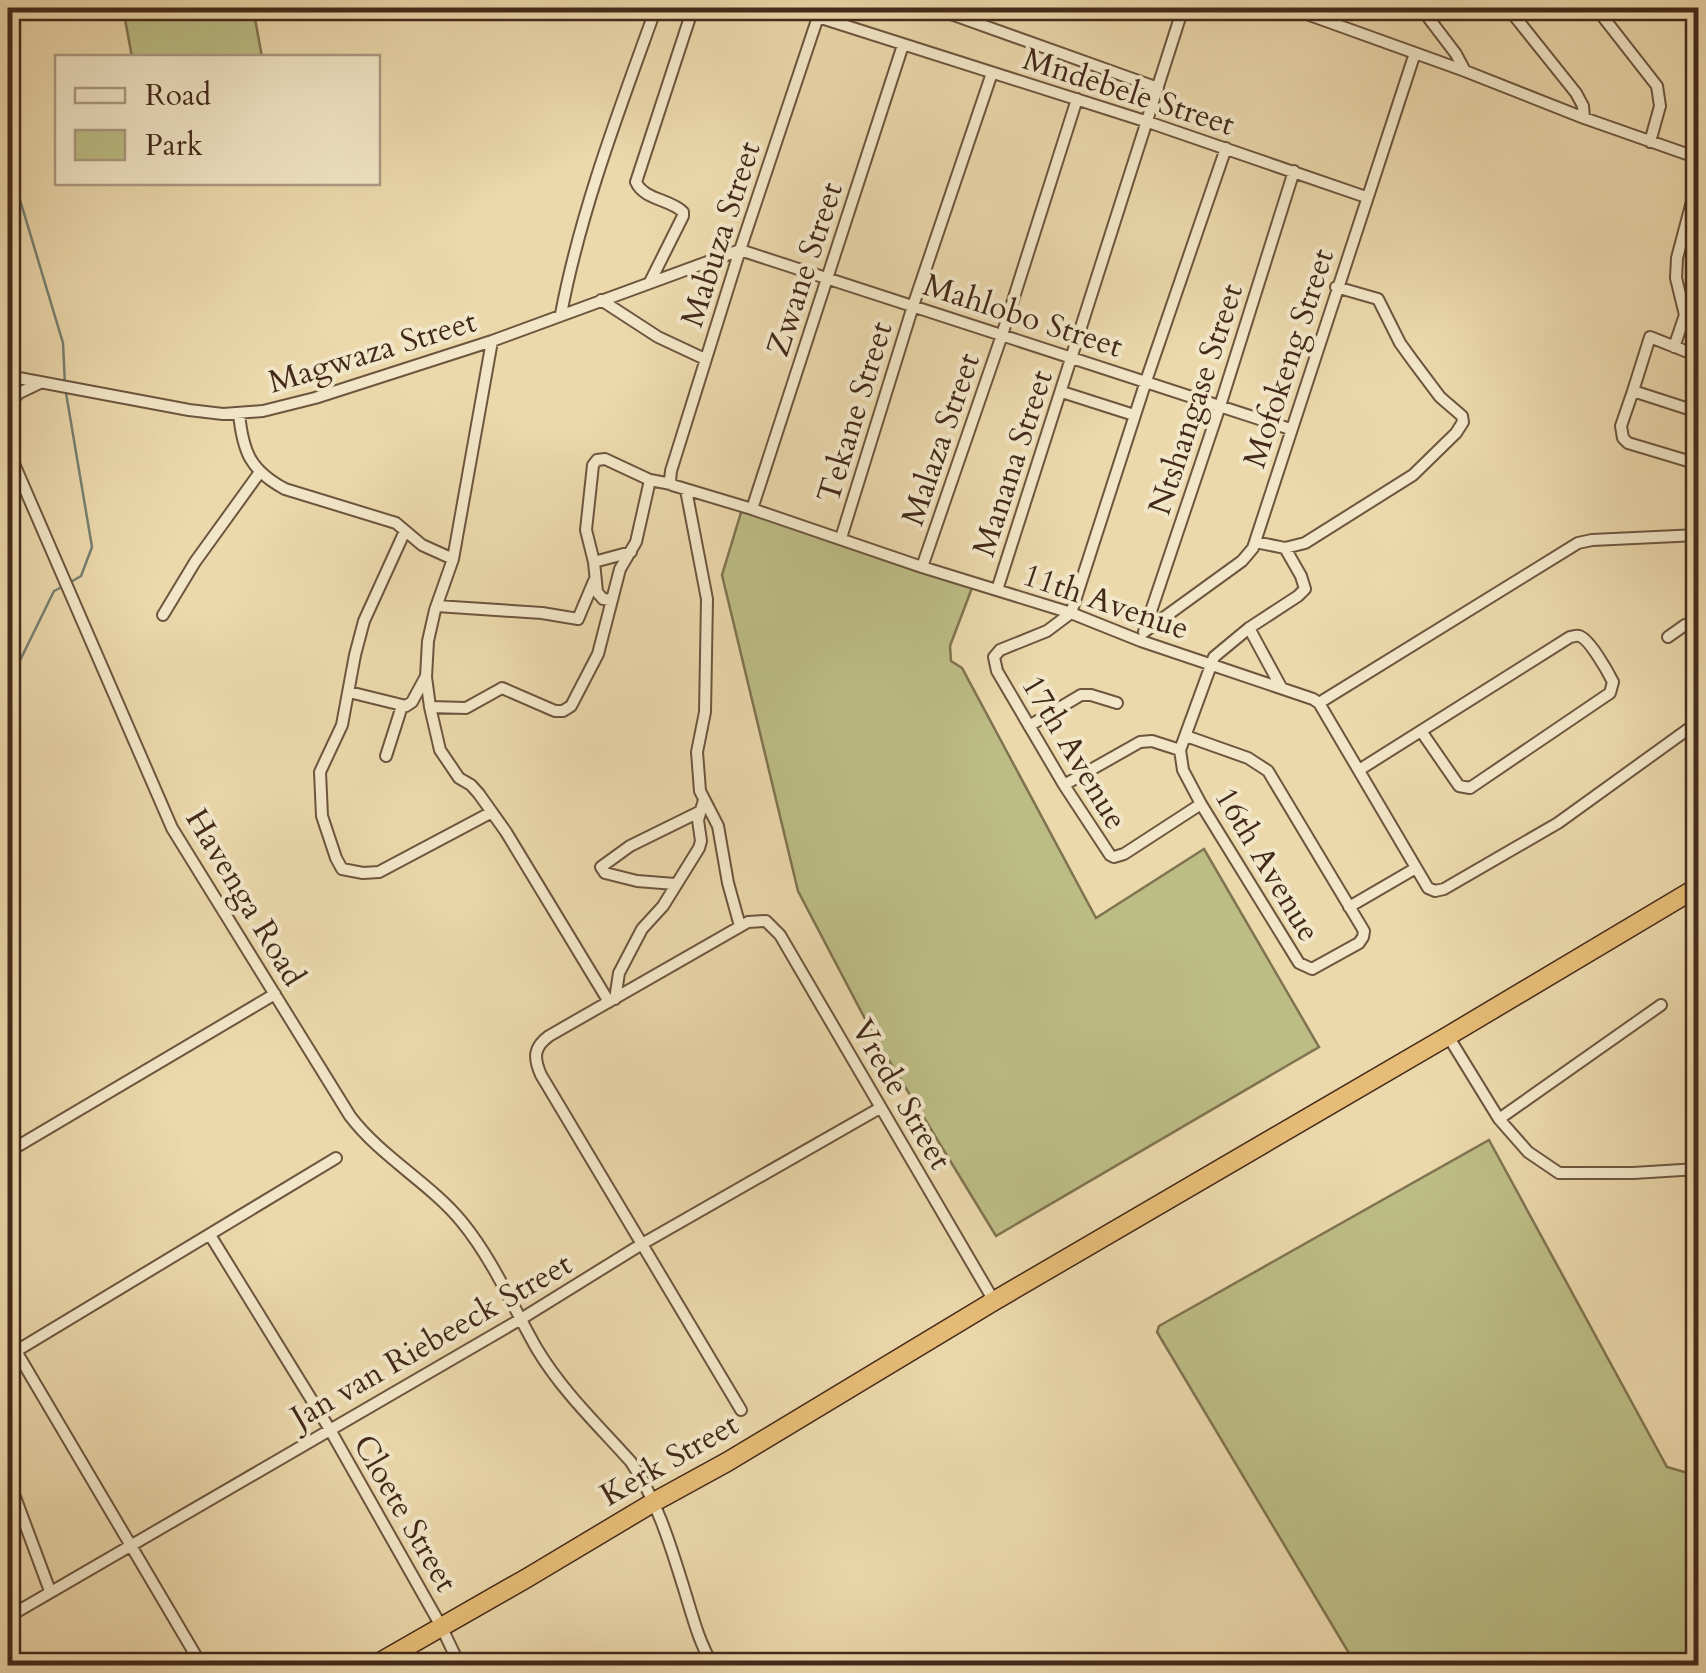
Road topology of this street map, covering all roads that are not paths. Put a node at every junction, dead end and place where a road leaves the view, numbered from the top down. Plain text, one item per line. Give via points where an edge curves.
1 (656, 8) edge
2 (693, 8) edge
3 (934, 8) edge
4 (1184, 8) edge
5 (1290, 8) edge
6 (1421, 8) edge
7 (1508, 8) edge
8 (1596, 8) edge
9 (1685, 8) edge
10 (819, 12) edge
11 (1698, 26) edge
12 (903, 45) junction
13 (1415, 53) junction
14 (1465, 72) junction
15 (992, 73) junction
16 (1158, 88) junction
17 (1077, 99) junction
18 (1584, 118) junction
19 (1148, 122) junction
20 (1650, 142) junction
21 (1226, 148) junction
22 (1698, 158) edge
23 (1294, 171) junction
24 (1698, 179) edge
25 (1366, 197) junction
26 (740, 250) junction
27 (828, 278) junction
28 (650, 282) junction
29 (1336, 287) junction
30 (602, 300) junction
31 (913, 306) junction
32 (561, 314) junction
33 (1002, 335) junction
34 (492, 341) junction
35 (1674, 348) junction
36 (1698, 356) edge
37 (1072, 357) junction
38 (705, 359) junction
39 (8, 377) edge
40 (1146, 380) junction
41 (47, 384) junction
42 (1633, 391) junction
43 (1062, 392) junction
44 (8, 405) edge
45 (1220, 406) junction
46 (1698, 412) edge
47 (239, 414) junction
48 (1134, 415) junction
49 (1290, 429) junction
50 (8, 450) edge
51 (1698, 464) edge
52 (260, 472) junction
53 (650, 480) junction
54 (670, 480) junction
55 (686, 490) junction
56 (752, 509) junction
57 (406, 531) junction
58 (1698, 536) edge
59 (841, 538) junction
60 (1255, 542) junction
61 (1285, 548) junction
62 (631, 552) junction
63 (453, 558) junction
64 (594, 562) junction
65 (922, 567) junction
66 (595, 579) junction
67 (997, 590) junction
68 (612, 600) junction
69 (437, 606) junction
70 (1070, 613) junction
71 (164, 615) dead end
72 (1698, 623) edge
73 (1249, 628) junction
74 (1143, 636) junction
75 (1668, 637) dead end
76 (1211, 663) junction
77 (426, 677) junction
78 (1281, 687) junction
79 (349, 692) junction
80 (1117, 703) dead end
81 (1320, 703) junction
82 (402, 706) junction
83 (430, 707) junction
84 (1698, 722) edge
85 (1029, 726) junction
86 (1421, 731) junction
87 (1186, 736) junction
88 (1180, 750) junction
89 (386, 756) dead end
90 (1359, 770) junction
91 (1064, 785) junction
92 (704, 800) junction
93 (1201, 804) junction
94 (492, 812) junction
95 (700, 812) junction
96 (1416, 868) junction
97 (675, 884) junction
98 (1698, 887) edge
99 (1349, 907) junction
100 (740, 926) junction
101 (276, 994) junction
102 (612, 1000) junction
103 (1661, 1005) dead end
104 (1448, 1036) junction
105 (880, 1108) junction
106 (1499, 1120) junction
107 (8, 1152) edge
108 (336, 1158) dead end
109 (1698, 1169) edge
110 (210, 1235) junction
111 (642, 1244) junction
112 (994, 1301) junction
113 (521, 1319) junction
114 (12, 1353) edge
115 (741, 1410) dead end
116 (329, 1428) junction
117 (8, 1446) edge
118 (654, 1502) junction
119 (129, 1544) junction
120 (50, 1592) junction
121 (8, 1617) edge
122 (441, 1626) junction
123 (202, 1666) edge
124 (373, 1666) edge
125 (460, 1666) edge
126 (713, 1666) edge

1 - 32 street via 596,180
2 - 28 street via 636,182 642,192 683,212
3 - 16 street
4 - 16 street, Manana Street
5 - 13 street
6 - 14 street
7 - 18 street via 1576,93
8 - 20 street via 1658,86
9 - 11 street
10 - 12 street, Mndebele Street
10 - 26 street, Mabuza Street
12 - 15 street, Mndebele Street
12 - 27 street, Zwane Street
13 - 14 street
13 - 25 street, Mofokeng Street
14 - 18 street
15 - 17 street, Mndebele Street
15 - 31 street, Tekane Street
16 - 19 street, Manana Street
17 - 19 street, Mndebele Street
17 - 33 street, Malaza Street
18 - 20 street
19 - 21 street, Mndebele Street
19 - 37 street, Manana Street
20 - 22 street
21 - 23 street, Mndebele Street
21 - 40 street
23 - 25 street, Mndebele Street
23 - 45 street, Ntshangase Street
24 - 35 street via 1677,258 1685,315
25 - 29 street, Mofokeng Street
26 - 27 street, Mahlobo Street
26 - 28 street, Magwaza Street
26 - 38 street, Mabuza Street
27 - 31 street, Mahlobo Street
27 - 56 street, Zwane Street
28 - 30 street, Magwaza Street
29 - 49 street, Mofokeng Street
29 - 61 street via 1378,299 1406,352 1463,422 1413,475 1305,543
30 - 32 street, Magwaza Street
30 - 38 street
31 - 33 street, Mahlobo Street
31 - 59 street, Tekane Street
32 - 34 street, Magwaza Street
33 - 37 street, Mahlobo Street
33 - 65 street, Malaza Street
34 - 47 street, Magwaza Street via 315,398
34 - 63 street
35 - 36 street
35 - 42 street via 1650,337
37 - 40 street, Mahlobo Street
37 - 43 street, Manana Street
38 - 54 street, Mabuza Street
39 - 41 street, Magwaza Street
40 - 45 street, Mahlobo Street
40 - 48 street
41 - 44 street via 24,390
41 - 47 street, Magwaza Street
42 - 46 street
42 - 51 street via 1624,441
43 - 48 street
43 - 67 street, Manana Street
45 - 49 street, Mahlobo Street
45 - 74 street, Ntshangase Street
47 - 52 street via 242,445
48 - 70 street
49 - 60 street, Mofokeng Street
50 - 101 street, Havenga Road via 172,828
52 - 57 street via 285,489
52 - 71 street
53 - 54 street, 11th Avenue
53 - 62 street
53 - 64 street, 11th Avenue via 605,459 595,462 586,530
54 - 55 street, 11th Avenue
55 - 56 street, 11th Avenue
55 - 92 street via 707,600 704,724 697,752
56 - 59 street, 11th Avenue
57 - 63 street
57 - 79 street via 364,621
58 - 81 street via 1578,544
59 - 65 street, 11th Avenue
60 - 61 street
60 - 74 street, Mofokeng Street via 1242,561
61 - 73 street via 1305,590
62 - 64 street
62 - 68 street
63 - 69 street
64 - 66 street
65 - 67 street, 11th Avenue
66 - 68 street via 600,596
66 - 69 street via 578,619
67 - 70 street, 11th Avenue
68 - 83 street via 594,663 567,709 548,709 506,688 466,708
69 - 77 street
70 - 74 street, 11th Avenue
70 - 85 street, 17th Avenue via 995,655 997,671
72 - 75 street
73 - 76 street
73 - 78 street
74 - 76 street, 11th Avenue
76 - 78 street, 11th Avenue
76 - 87 street
77 - 82 street via 411,704
77 - 83 street
78 - 81 street, 11th Avenue
79 - 82 street
79 - 94 street via 319,784 325,828 342,869 379,872
80 - 85 street via 1081,695
81 - 90 street
82 - 89 street
83 - 94 street via 440,750
84 - 96 street via 1558,823 1444,889 1428,888
85 - 91 street, 17th Avenue
86 - 86 street via 1574,636 1587,642 1613,682 1610,693 1470,788 1459,786
86 - 90 street
87 - 88 street
87 - 99 street, 16th Avenue via 1268,771
88 - 91 street via 1140,742
88 - 93 street, 16th Avenue via 1182,770
90 - 96 street
91 - 93 street, 17th Avenue via 1114,857
92 - 95 street
92 - 100 street via 718,826
93 - 99 street, 16th Avenue via 1302,967 1316,967 1361,941 1364,930
94 - 102 street
95 - 97 street via 700,845
95 - 97 street via 602,866 623,878
96 - 99 street
97 - 102 street via 642,929
98 - 104 highway, Kerk Street
100 - 102 street
100 - 105 street, Vrede Street via 760,920 780,934
101 - 107 street
101 - 113 street, Havenga Road via 350,1116 458,1218
102 - 111 street via 540,1043 535,1058
103 - 106 street
104 - 106 street
104 - 112 highway, Kerk Street
105 - 111 street, Jan van Riebeeck Street
105 - 112 street, Vrede Street
106 - 109 street via 1528,1152 1559,1172
108 - 110 street
110 - 114 street
110 - 116 street, Cloete Street
111 - 113 street, Jan van Riebeeck Street
111 - 115 street
112 - 118 highway, Kerk Street
113 - 116 street, Jan van Riebeeck Street
113 - 118 street, Havenga Road via 556,1377 631,1462
114 - 119 street
116 - 119 street, Jan van Riebeeck Street
116 - 122 street, Cloete Street
117 - 120 street via 12,1488
118 - 122 highway, Kerk Street
118 - 126 street, Havenga Road
119 - 120 street, Jan van Riebeeck Street
119 - 123 street
120 - 121 street, Jan van Riebeeck Street
122 - 124 highway, Kerk Street
122 - 125 street, Cloete Street

